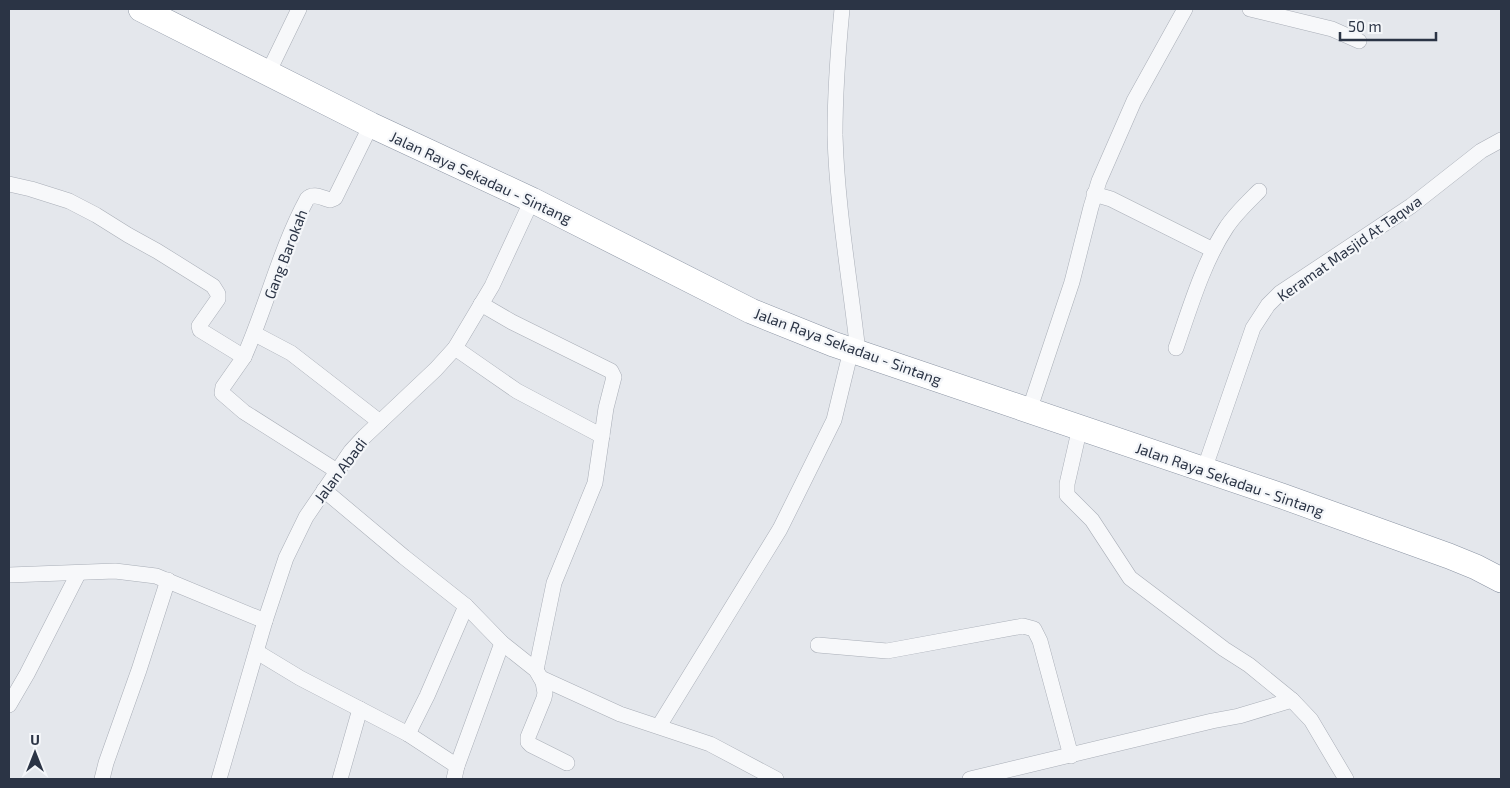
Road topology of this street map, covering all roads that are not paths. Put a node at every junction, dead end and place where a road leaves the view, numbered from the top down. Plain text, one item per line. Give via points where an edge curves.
1 (141, 9) edge
2 (299, 9) edge
3 (842, 9) edge
4 (1185, 9) edge
5 (1250, 9) edge
6 (1359, 41) dead end
7 (268, 73) junction
8 (371, 125) junction
9 (1501, 140) edge
10 (9, 184) edge
11 (1259, 191) dead end
12 (1094, 194) junction
13 (532, 200) junction
14 (1213, 250) junction
15 (482, 304) junction
16 (255, 334) junction
17 (455, 348) junction
18 (1176, 348) dead end
19 (854, 351) junction
20 (244, 357) junction
21 (1030, 411) junction
22 (380, 422) junction
23 (1080, 428) junction
24 (602, 436) junction
25 (1204, 470) junction
26 (337, 471) junction
27 (324, 490) junction
28 (78, 574) junction
29 (9, 576) edge
30 (168, 580) junction
31 (1501, 580) edge
32 (466, 606) junction
33 (265, 621) junction
34 (502, 643) junction
35 (818, 644) dead end
36 (257, 652) junction
37 (538, 674) junction
38 (1292, 700) junction
39 (9, 705) edge
40 (360, 709) junction
41 (659, 726) junction
42 (408, 734) junction
43 (1071, 756) junction
44 (567, 763) dead end
45 (456, 772) edge
46 (102, 779) edge
47 (219, 779) edge
48 (340, 779) edge
49 (776, 779) edge
50 (970, 779) edge
51 (1346, 779) edge

1 - 7 highway, Jalan Raya Sekadau - Sintang
2 - 7 street
3 - 19 street via 836,72 835,136
4 - 12 street via 1134,101
5 - 6 street via 1332,29
7 - 8 highway, Jalan Raya Sekadau - Sintang
8 - 13 highway, Jalan Raya Sekadau - Sintang
8 - 16 street, Gang Barokah via 335,198 310,196 307,199 275,274
9 - 25 street, Keramat Masjid At Taqwa via 1481,151 1411,206 1280,293 1268,305 1253,328
10 - 20 street via 69,201 212,286 218,299 199,326 200,330
11 - 14 street via 1231,220
12 - 14 street
12 - 21 street via 1072,282
13 - 15 street, Jalan Abadi
13 - 19 highway, Jalan Raya Sekadau - Sintang via 751,311
14 - 18 street
15 - 17 street, Jalan Abadi
15 - 24 street via 613,374
16 - 20 street, Gang Barokah
16 - 22 street via 291,353
17 - 22 street, Jalan Abadi
17 - 24 street via 517,391
19 - 21 highway, Jalan Raya Sekadau - Sintang
19 - 41 street via 834,420 780,529
20 - 26 street, Gang Barokah via 223,386 222,393 244,412
21 - 23 highway, Jalan Raya Sekadau - Sintang
22 - 26 street, Jalan Abadi via 351,451
23 - 25 highway, Jalan Raya Sekadau - Sintang
23 - 38 street via 1067,495 1092,520 1126,574
24 - 37 street via 594,483 554,582
25 - 31 highway, Jalan Raya Sekadau - Sintang via 1449,556
26 - 27 street, Jalan Abadi
27 - 32 street
27 - 33 street, Jalan Abadi via 294,540
28 - 29 street
28 - 30 street via 115,572
28 - 39 street
30 - 33 street
30 - 46 street
32 - 34 street
32 - 42 street
33 - 36 street, Jalan Abadi
34 - 37 street
34 - 45 street
35 - 43 street via 887,651 1023,626 1034,629 1040,640
36 - 40 street
36 - 47 street, Jalan Abadi
37 - 41 street via 620,714
37 - 44 street via 544,687 544,698 528,742
38 - 43 street via 1240,716
38 - 51 street via 1311,720
40 - 42 street
40 - 48 street
41 - 49 street via 710,744
42 - 45 street
43 - 50 street

